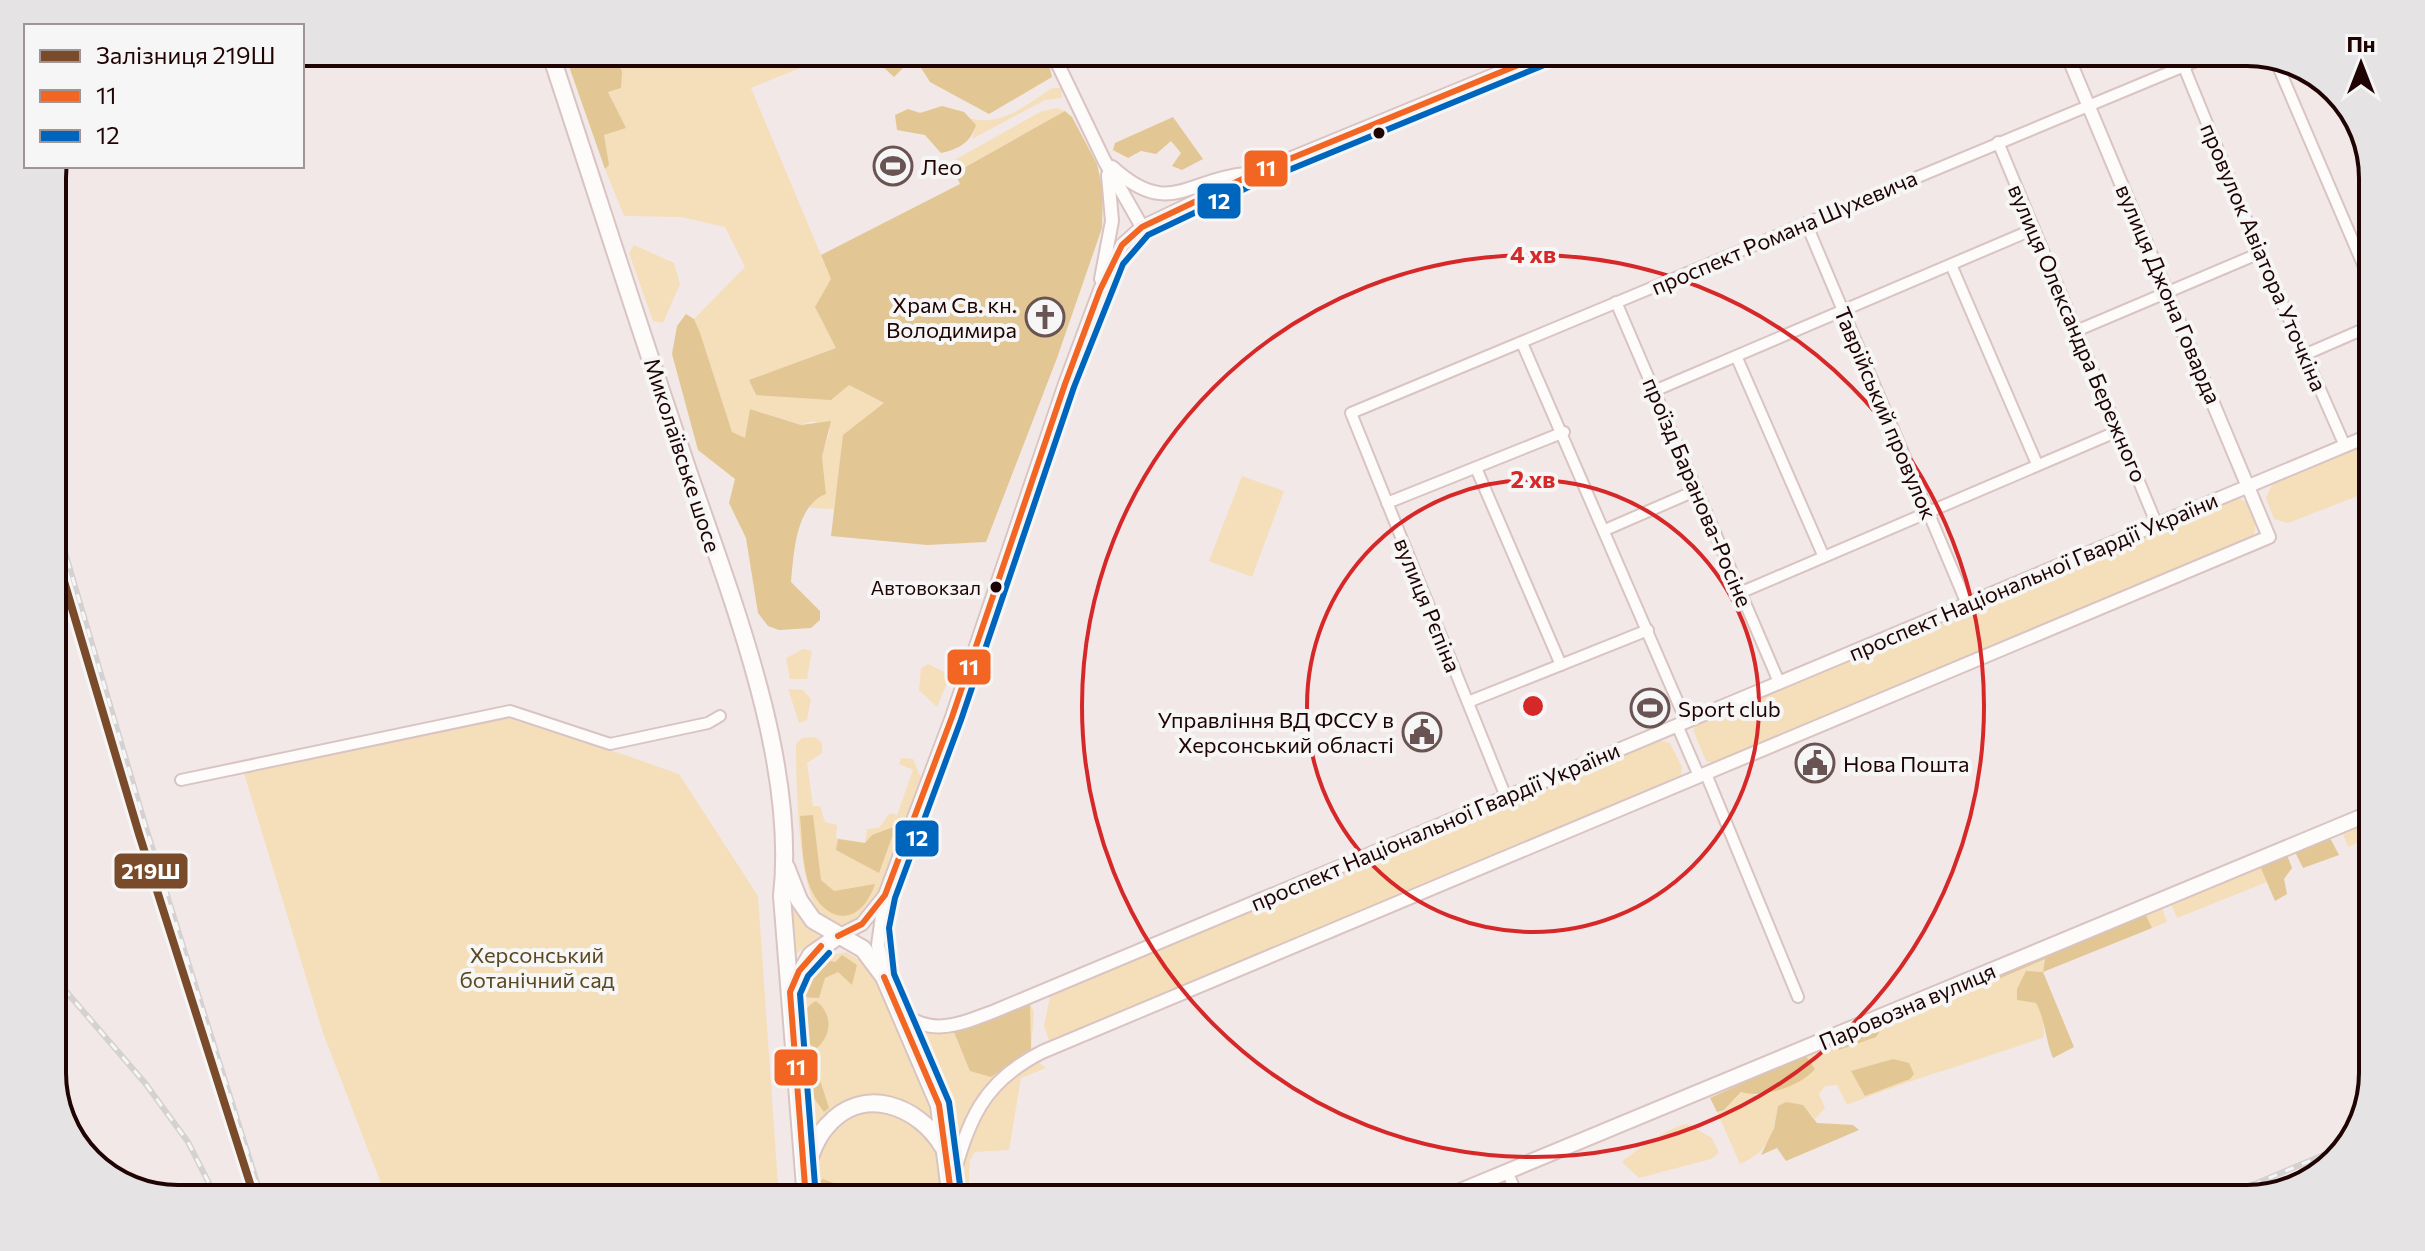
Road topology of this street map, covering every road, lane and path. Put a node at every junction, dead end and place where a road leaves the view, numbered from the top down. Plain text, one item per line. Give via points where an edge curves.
1 (555, 66) edge
2 (1059, 66) edge
3 (1516, 66) edge
4 (2072, 66) edge
5 (2184, 67) joint
6 (1511, 68) joint
7 (2280, 71) edge
8 (2089, 104) junction
9 (1998, 142) junction
10 (1104, 160) junction
11 (1253, 174) junction
12 (1806, 223) junction
13 (1142, 227) junction
14 (2034, 229) junction
15 (2260, 253) junction
16 (2359, 255) edge
17 (1952, 267) junction
18 (1100, 290) junction
19 (2168, 291) junction
20 (1616, 302) junction
21 (1843, 311) junction
22 (2076, 331) junction
23 (2359, 331) edge
24 (1522, 343) junction
25 (2304, 355) junction
26 (1737, 358) junction
27 (1654, 391) junction
28 (1351, 413) joint
29 (2118, 431) junction
30 (1564, 432) junction
31 (2359, 440) edge
32 (2345, 446) junction
33 (2037, 464) junction
34 (1476, 468) junction
35 (2248, 486) junction
36 (1697, 490) junction
37 (1387, 503) junction
38 (1928, 510) junction
39 (2157, 525) junction
40 (1605, 530) junction
41 (1823, 555) junction
42 (1742, 592) junction
43 (1967, 604) junction
44 (1648, 630) junction
45 (1561, 665) junction
46 (1779, 682) junction
47 (1468, 702) junction
48 (720, 716) dead end
49 (1682, 723) junction
50 (1703, 775) junction
51 (181, 780) dead end
52 (1506, 797) junction
53 (2359, 818) edge
54 (785, 865) junction
55 (885, 895) junction
56 (838, 936) junction
57 (884, 977) junction
58 (790, 992) junction
59 (1798, 997) dead end
60 (897, 1008) junction
61 (947, 1153) junction
62 (805, 1170) junction
63 (1507, 1171) junction
64 (806, 1185) edge
65 (949, 1185) edge
66 (952, 1185) edge
67 (1474, 1185) edge
68 (1513, 1185) edge

1 - 54 main road, Миколаївське шосе via 742,633 772,745
2 - 10 street
3 - 6 street
4 - 8 street, вулиця Джона Говарда
5 - 8 street, проспект Романа Шухевича
5 - 15 street, провулок Авіатора Уточкіна
6 - 11 street
7 - 16 street
8 - 9 street, проспект Романа Шухевича
8 - 19 street, вулиця Джона Говарда
9 - 12 street, проспект Романа Шухевича
9 - 14 street, вулиця Олександра Бережного
10 - 11 street via 1138,186 1170,195 1228,176
10 - 13 street
10 - 18 street via 1112,221
11 - 13 street
12 - 20 street, проспект Романа Шухевича
12 - 21 street, Таврійський провулок
13 - 18 street via 1122,245
14 - 17 street
14 - 22 street, вулиця Олександра Бережного
15 - 19 street
15 - 25 street, провулок Авіатора Уточкіна
17 - 21 street
17 - 33 street
18 - 55 street
19 - 22 street
19 - 35 street, вулиця Джона Говарда
20 - 24 street, проспект Романа Шухевича
20 - 27 street, проїзд Баранова-Росіне
21 - 26 street
21 - 38 street, Таврійський провулок
22 - 29 street, вулиця Олександра Бережного
23 - 25 street
24 - 28 street, проспект Романа Шухевича
24 - 30 street
25 - 32 street, провулок Авіатора Уточкіна
26 - 27 street
26 - 41 street
27 - 36 street, проїзд Баранова-Росіне
28 - 37 street, вулиця Рєпіна
29 - 33 street
29 - 39 street, вулиця Олександра Бережного
30 - 34 street
30 - 40 street
31 - 32 street, проспект Національної Гвардії України
32 - 35 street, проспект Національної Гвардії України
33 - 38 street
34 - 37 street
34 - 45 street
35 - 39 street, проспект Національної Гвардії України
35 - 50 street, вулиця Джона Говарда via 2269,537
36 - 40 street
36 - 42 street, проїзд Баранова-Росіне
37 - 47 street, вулиця Рєпіна
38 - 41 street
38 - 43 street, Таврійський провулок
39 - 43 street, проспект Національної Гвардії України
40 - 44 street
41 - 42 street
42 - 46 street, проїзд Баранова-Росіне
43 - 46 street, проспект Національної Гвардії України
44 - 45 street
44 - 49 street
45 - 47 street
46 - 49 street, проспект Національної Гвардії України
47 - 52 street, вулиця Рєпіна
48 - 51 street via 610,744 510,711
49 - 50 street
49 - 52 street, проспект Національної Гвардії України
50 - 59 street
50 - 66 street via 1015,1065 992,1086 971,1119
52 - 60 street, проспект Національної Гвардії України via 984,1015 940,1029 914,1022
53 - 63 main road, Паровозна вулиця
54 - 56 main road, Миколаївське шосе via 805,911
54 - 58 main road, Миколаївське шосе via 782,896
55 - 56 street via 862,924
55 - 57 street via 878,945
56 - 57 main road, Миколаївське шосе via 863,949
56 - 58 main road via 811,955
57 - 60 main road, Миколаївське шосе
58 - 62 main road, Миколаївське шосе
60 - 61 main road, Миколаївське шосе via 939,1105
61 - 62 main road via 931,1128 912,1113 872,1103 833,1119 817,1139
61 - 65 main road, Миколаївське шосе
62 - 64 main road, Миколаївське шосе
63 - 67 main road, Паровозна вулиця
63 - 68 street

